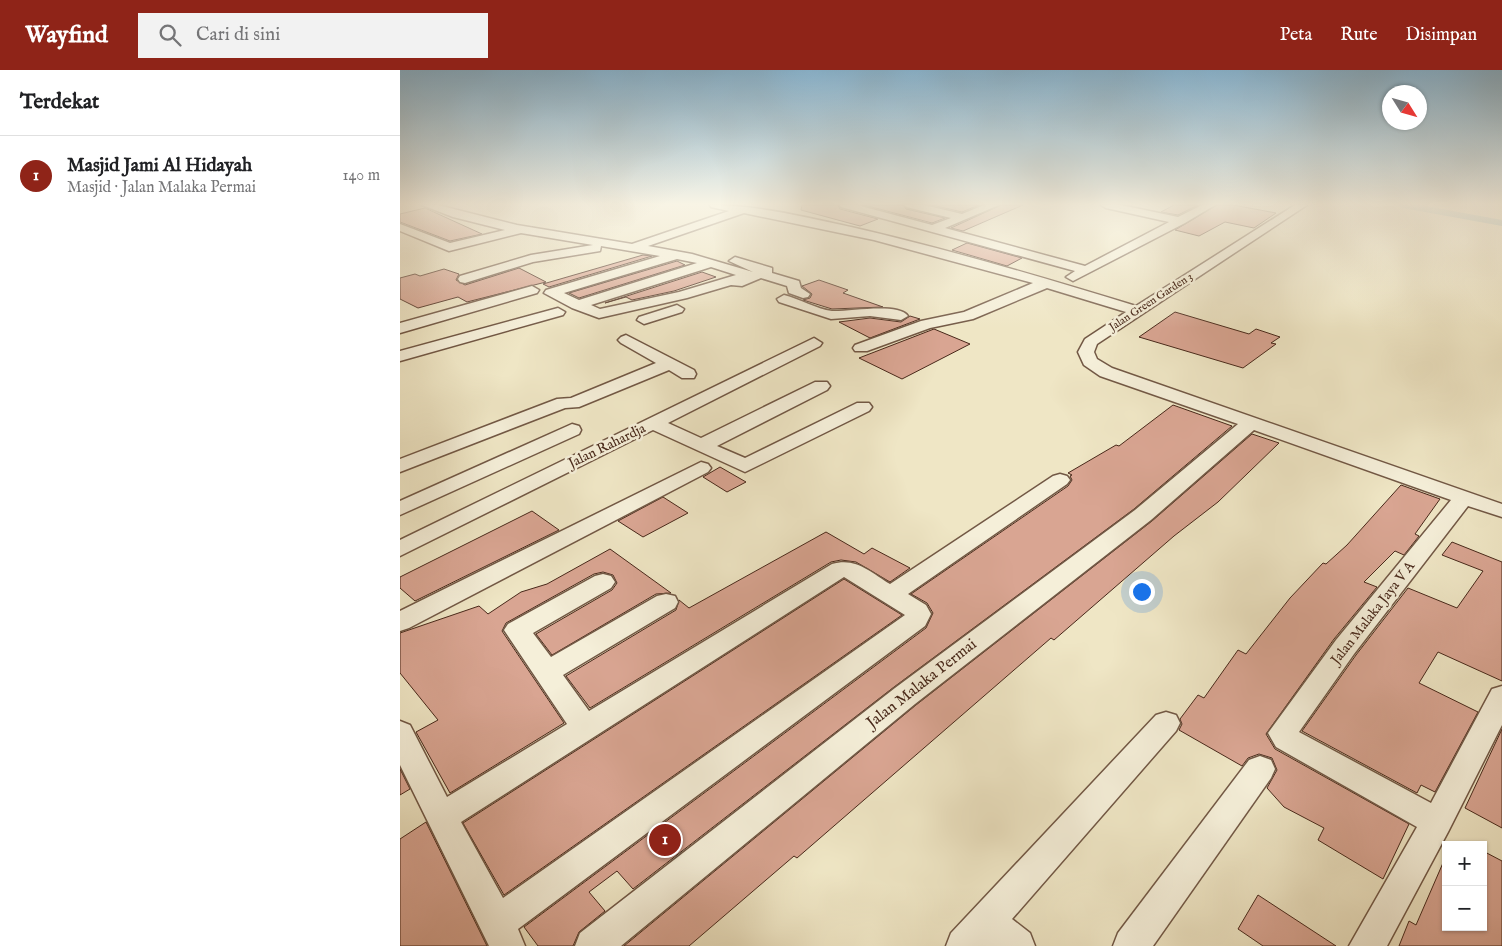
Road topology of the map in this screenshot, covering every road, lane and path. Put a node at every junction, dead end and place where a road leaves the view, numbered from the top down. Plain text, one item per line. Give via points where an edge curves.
1 (602, 246) edge
2 (619, 246) edge
3 (637, 246) edge
4 (680, 246) edge
5 (915, 246) edge
6 (999, 246) edge
7 (1133, 246) edge
8 (1235, 246) edge
9 (631, 248) junction
10 (675, 255) junction
11 (709, 264) junction
12 (1086, 270) junction
13 (762, 274) junction
14 (465, 279) dead end
15 (1054, 285) junction
16 (532, 290) dead end
17 (803, 294) dead end
18 (784, 299) dead end
19 (577, 305) junction
20 (1136, 311) junction
21 (558, 312) dead end
22 (911, 313) junction
23 (974, 313) junction
24 (644, 320) dead end
25 (882, 325) dead end
26 (400, 328) edge
27 (626, 340) dead end
28 (814, 343) dead end
29 (861, 348) dead end
30 (400, 356) edge
31 (669, 364) junction
32 (688, 374) dead end
33 (821, 386) dead end
34 (863, 407) dead end
35 (653, 423) junction
36 (1251, 423) junction
37 (572, 430) dead end
38 (701, 457) junction
39 (400, 466) edge
40 (1060, 480) dead end
41 (1464, 498) junction
42 (400, 510) edge
43 (1502, 511) edge
44 (400, 548) edge
45 (603, 582) dead end
46 (892, 594) junction
47 (666, 602) dead end
48 (400, 622) edge
49 (547, 672) junction
50 (1502, 697) edge
51 (1166, 724) dead end
52 (586, 727) junction
53 (400, 733) edge
54 (1260, 769) dead end
55 (441, 816) junction
56 (1437, 822) junction
57 (976, 933) edge
58 (502, 934) edge
59 (593, 946) edge
60 (1017, 946) edge
61 (1131, 946) edge
62 (1367, 946) edge

1 - 14 street via 531,258
2 - 9 street
3 - 9 street
4 - 13 street via 768,271
5 - 15 street
6 - 12 street
7 - 12 street
8 - 20 street, Jalan Green Garden 3
9 - 10 street
10 - 11 street
10 - 19 street via 551,293
11 - 19 street
11 - 19 street via 750,275 599,314
12 - 15 street
13 - 17 street via 794,284 794,290
13 - 24 street via 706,292 701,300
15 - 20 street
15 - 23 street
16 - 26 street via 444,308
18 - 22 street via 831,315
20 - 36 street, Jalan Green Garden 3 via 1090,342 1087,347 1090,362 1106,372
21 - 30 street
22 - 23 street
22 - 25 street
23 - 29 street via 926,324
27 - 31 street
28 - 35 street, Jalan Rahardja
31 - 32 street
31 - 39 street
33 - 38 street
34 - 38 street via 745,466
35 - 38 street
35 - 44 street, Jalan Rahardja
36 - 41 street
36 - 59 street, Jalan Malaka Permai via 1143,515 905,696
37 - 42 street
38 - 48 street
40 - 46 street
41 - 43 street
41 - 56 street, Jalan Malaka Jaya V A via 1283,730 1286,739
45 - 49 street via 517,630
46 - 52 street via 847,568 840,569
46 - 58 street via 917,611 916,620
47 - 49 street
49 - 52 street
50 - 56 street
51 - 57 street
52 - 55 street
53 - 55 street
54 - 61 street
55 - 58 street
56 - 62 street
57 - 60 street

